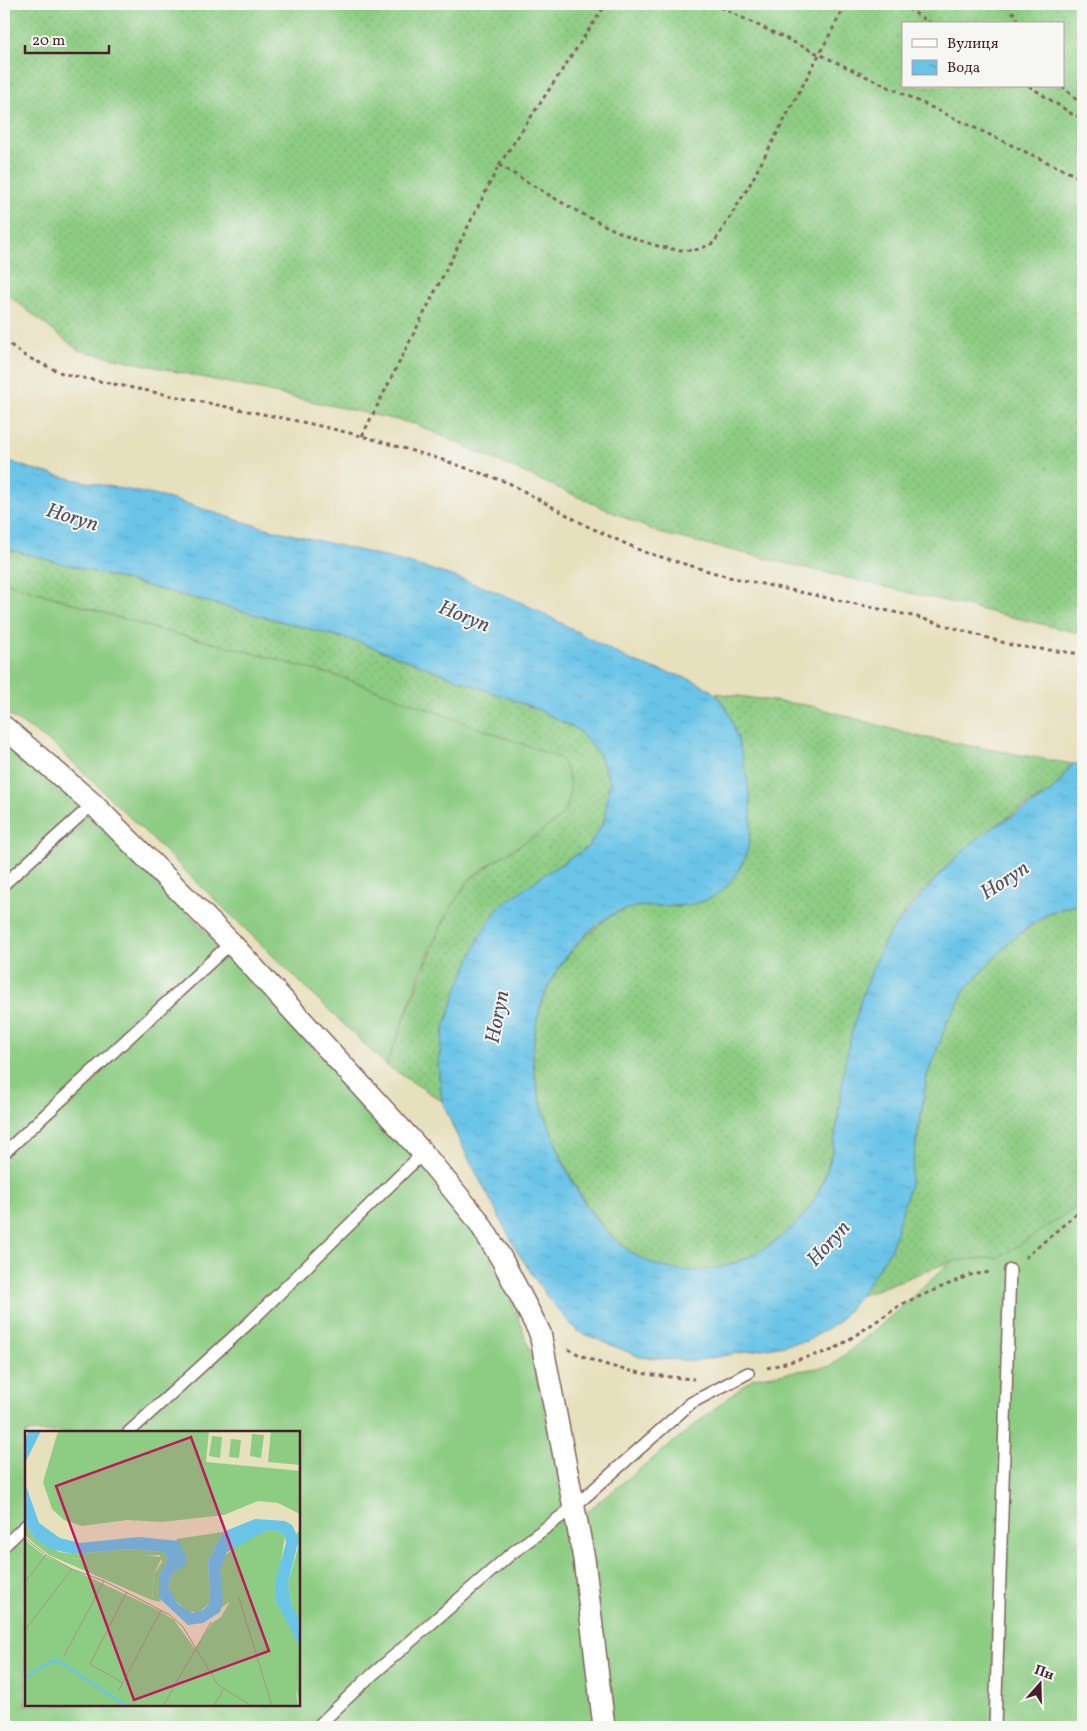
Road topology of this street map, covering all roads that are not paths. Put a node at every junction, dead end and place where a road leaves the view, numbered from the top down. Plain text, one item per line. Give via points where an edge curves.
1 (4, 727) edge
2 (93, 804) junction
3 (4, 884) edge
4 (231, 943) junction
5 (4, 1153) edge
6 (423, 1153) junction
7 (1010, 1270) road end
8 (748, 1373) road end
9 (129, 1431) edge
10 (575, 1506) junction
11 (25, 1526) edge
12 (4, 1546) edge
13 (317, 1727) edge
14 (604, 1727) edge
15 (995, 1727) edge

1 - 2 street
2 - 3 lane
2 - 4 street
4 - 5 lane
4 - 6 street
6 - 9 lane via 252,1320
6 - 10 street via 477,1219 540,1333
7 - 15 lane
8 - 10 lane via 691,1403
10 - 13 lane via 505,1560
10 - 14 street
11 - 12 lane

